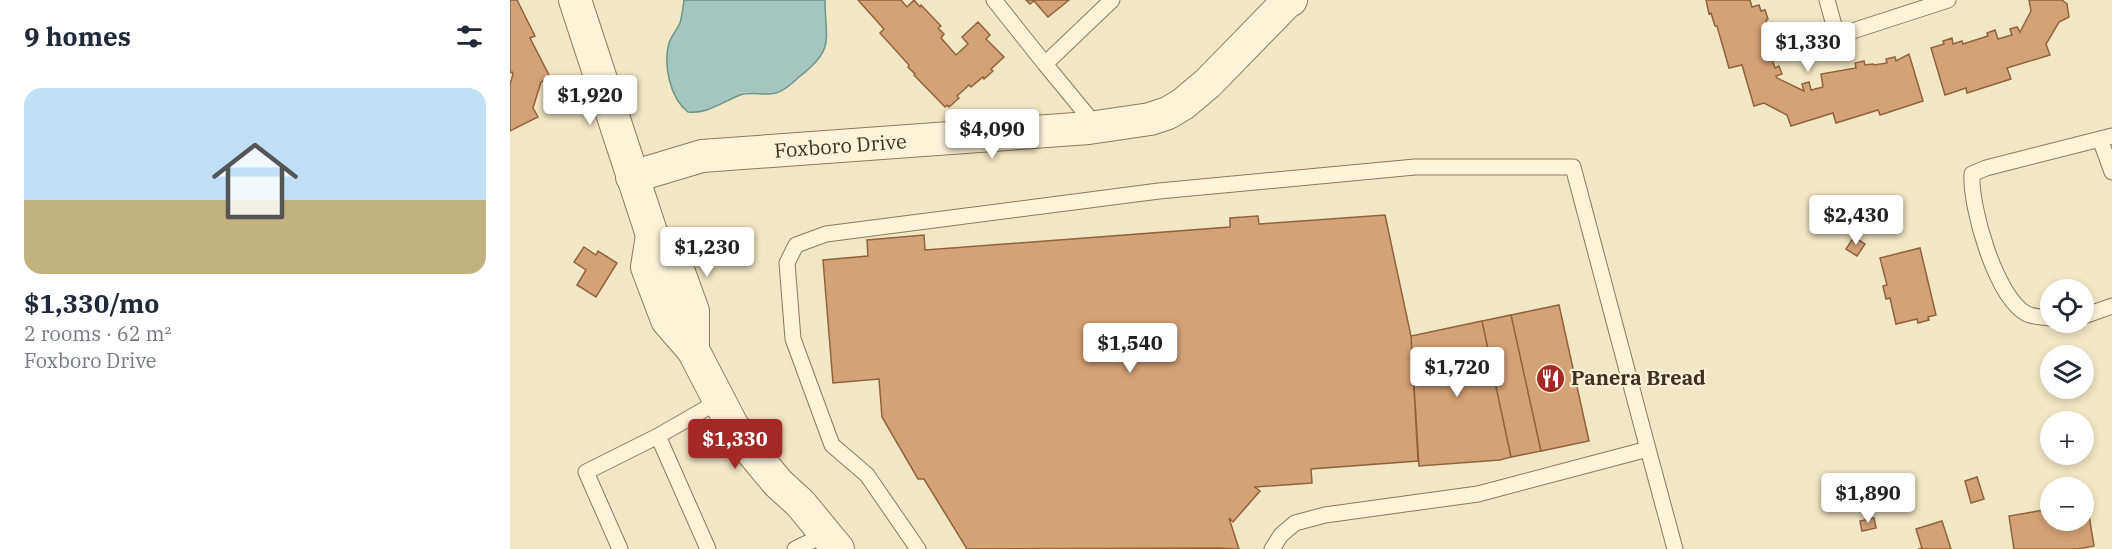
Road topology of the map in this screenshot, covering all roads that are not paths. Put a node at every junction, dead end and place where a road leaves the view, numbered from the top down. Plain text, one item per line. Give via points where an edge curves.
1 (575, 0) edge
2 (994, 0) edge
3 (1112, 0) edge
4 (1288, 0) edge
5 (1827, 0) edge
6 (1948, 0) edge
7 (1046, 63) junction
8 (1089, 128) junction
9 (2106, 138) edge
10 (2112, 172) edge
11 (632, 177) junction
12 (2112, 306) edge
13 (2094, 312) edge
14 (2040, 317) edge
15 (719, 401) junction
16 (658, 436) junction
17 (1648, 449) junction
18 (832, 542) edge
19 (620, 549) edge
20 (708, 549) edge
21 (795, 549) edge
22 (918, 549) edge
23 (1272, 549) edge
24 (1675, 549) edge

1 - 11 street
2 - 7 lane
3 - 7 lane
4 - 8 street, Foxboro Drive via 1184,104 1150,119
5 - 6 lane via 1837,36
7 - 8 lane via 1088,115
8 - 11 street, Foxboro Drive via 702,156
9 - 10 lane
9 - 14 lane via 1972,174 1971,189 1990,262 2012,301 2028,315
11 - 15 street via 652,235 674,256 693,311 693,350
12 - 13 lane
15 - 16 lane
15 - 18 street via 753,453
16 - 19 lane via 586,472
16 - 20 lane
17 - 22 lane via 1573,166 1415,168 1279,180 1159,191 826,234 796,245 787,263 793,339 832,445 867,475
17 - 23 lane via 1478,494 1325,515 1295,523
17 - 24 lane
18 - 21 lane

